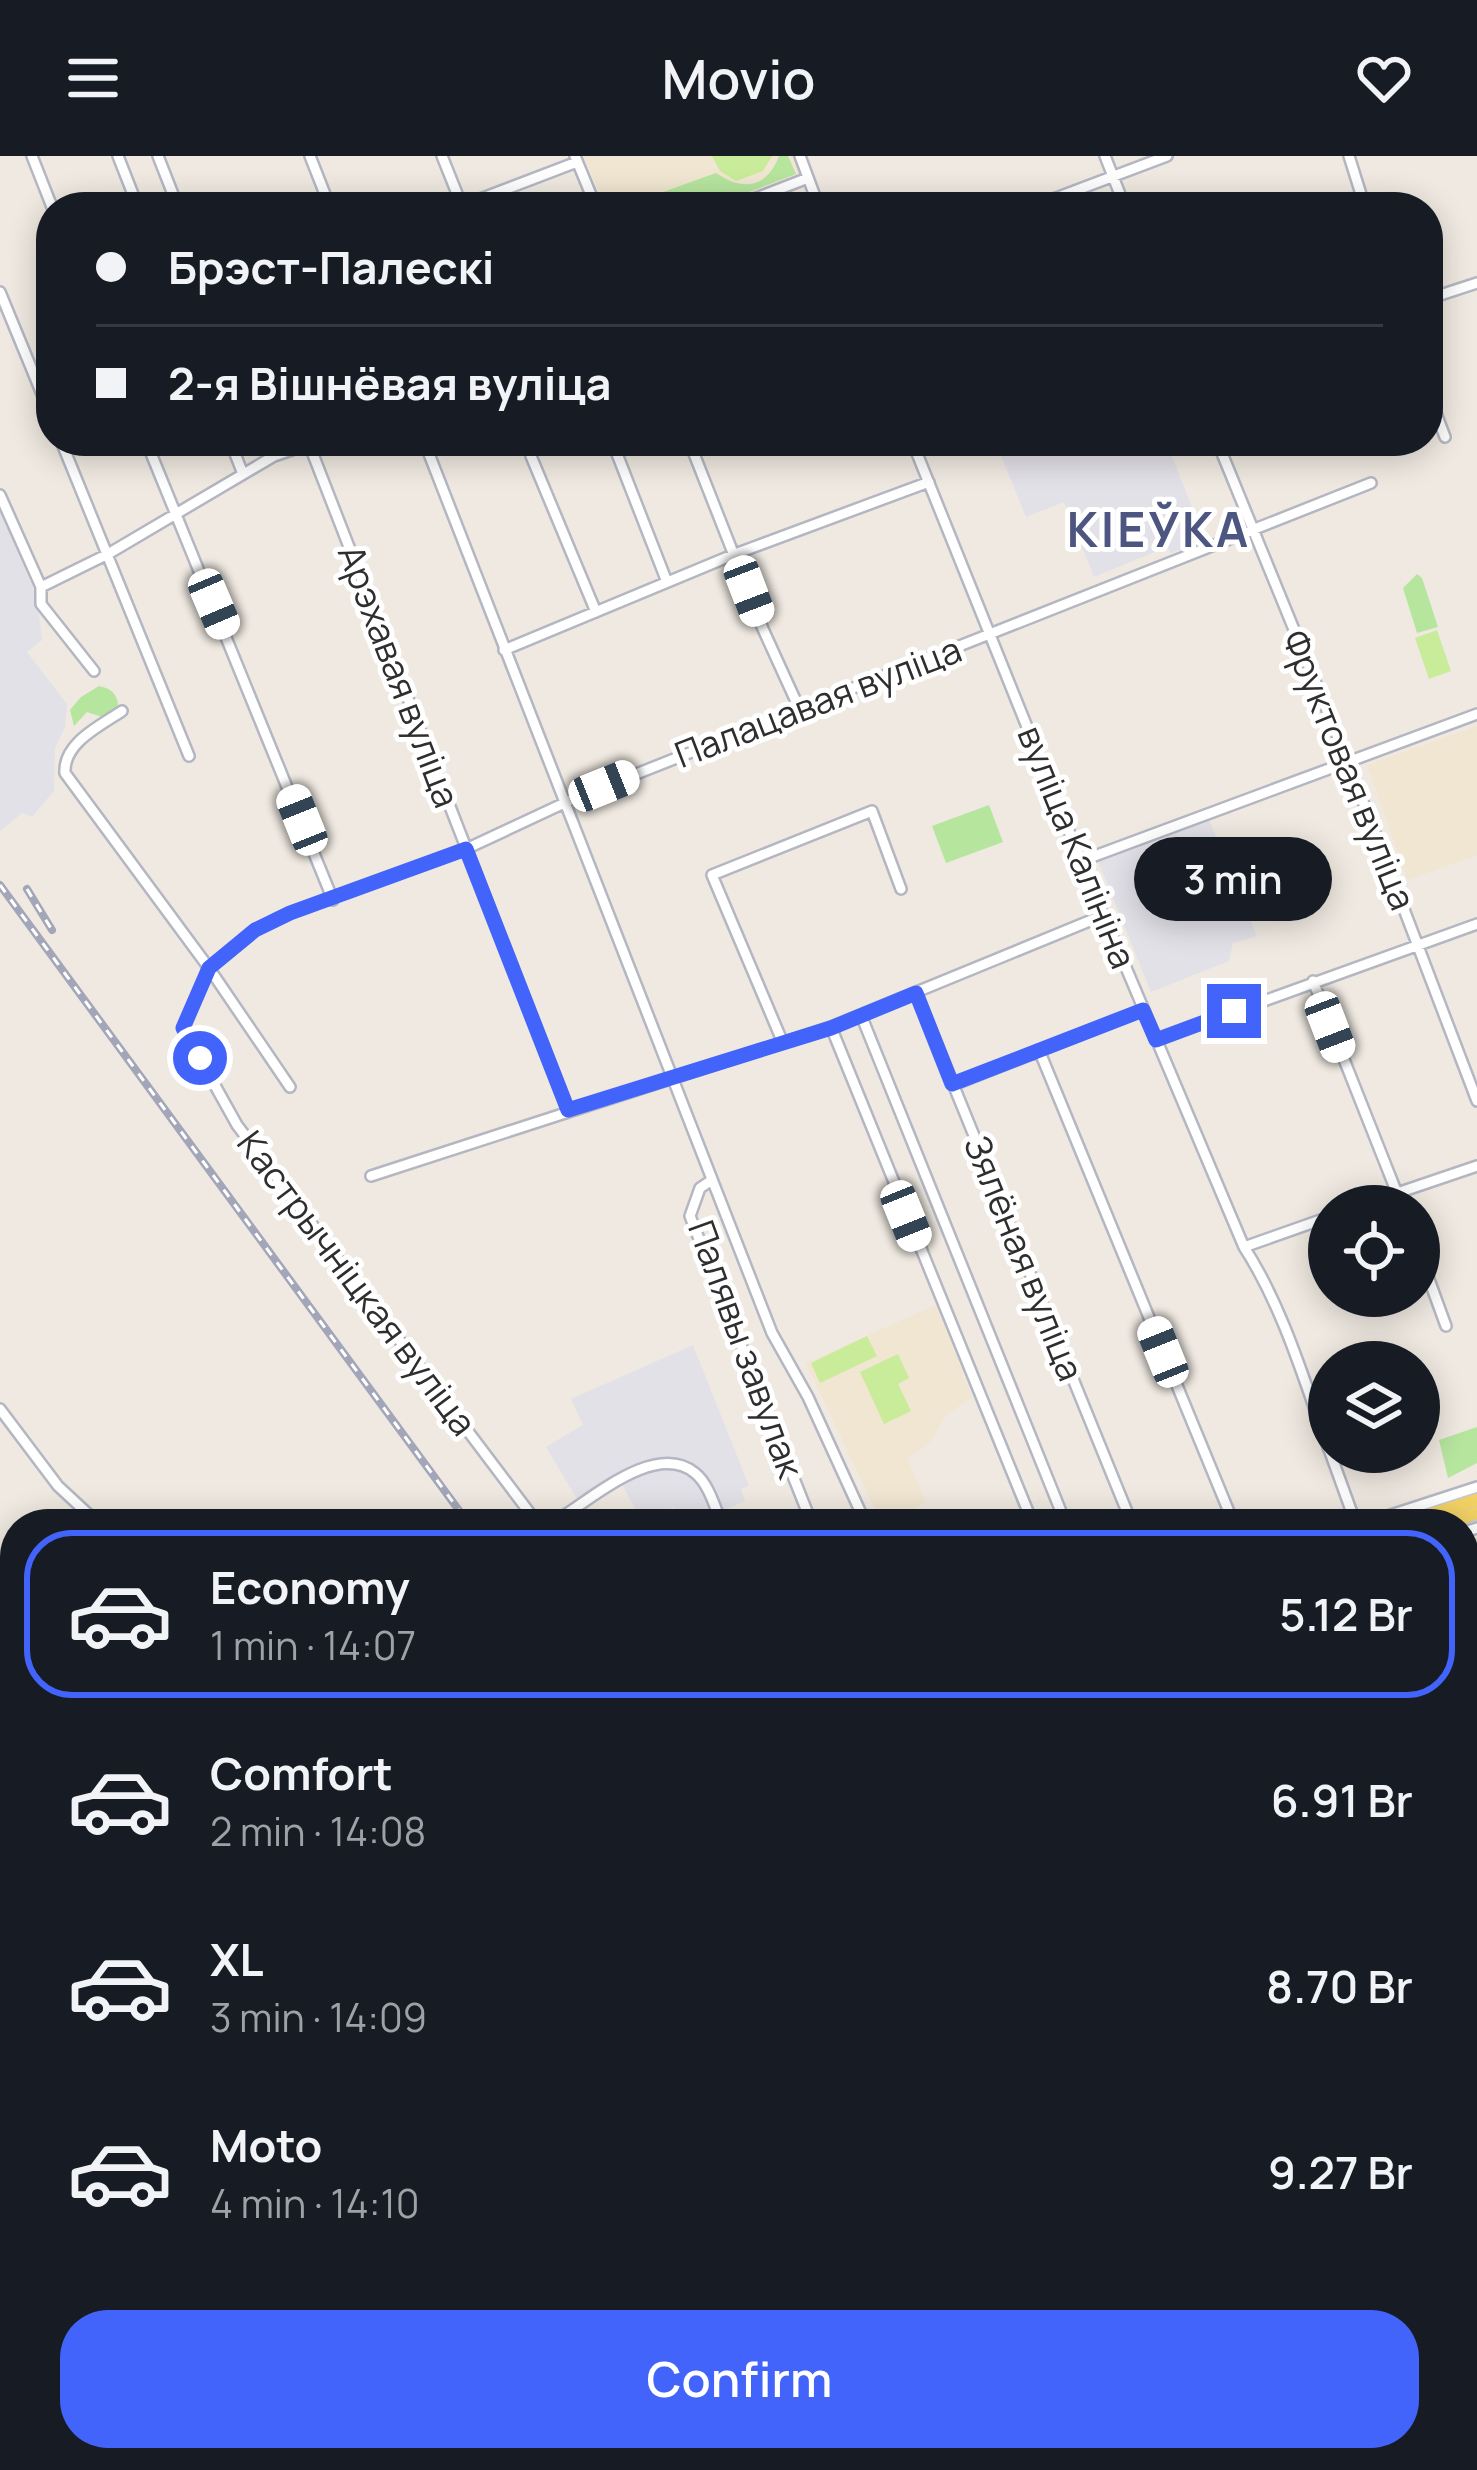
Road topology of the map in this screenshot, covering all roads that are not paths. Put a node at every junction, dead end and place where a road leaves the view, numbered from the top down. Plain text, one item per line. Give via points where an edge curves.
1 (32, 156) edge
2 (118, 156) edge
3 (158, 156) edge
4 (310, 156) edge
5 (442, 156) edge
6 (800, 156) edge
7 (1105, 156) edge
8 (1167, 156) edge
9 (1348, 156) edge
10 (576, 159) edge
11 (1113, 176) junction
12 (808, 178) junction
13 (46, 192) edge
14 (132, 192) edge
15 (172, 192) edge
16 (323, 192) edge
17 (455, 192) edge
18 (497, 192) edge
19 (590, 192) edge
20 (772, 192) edge
21 (813, 192) edge
22 (1071, 192) edge
23 (1119, 192) edge
24 (1360, 192) edge
25 (1477, 283) edge
26 (0, 292) edge
27 (1443, 294) edge
28 (36, 380) edge
29 (1443, 432) edge
30 (1445, 437) dead end
31 (67, 456) edge
32 (152, 456) edge
33 (236, 456) edge
34 (274, 456) edge
35 (319, 456) edge
36 (430, 456) edge
37 (531, 456) dead end
38 (618, 456) edge
39 (695, 456) edge
40 (918, 456) edge
41 (1223, 456) edge
42 (243, 474) junction
43 (928, 482) junction
44 (1371, 483) dead end
45 (0, 495) edge
46 (176, 513) junction
47 (1253, 532) junction
48 (108, 554) junction
49 (735, 554) junction
50 (668, 582) junction
51 (41, 587) junction
52 (596, 612) junction
53 (991, 634) junction
54 (504, 650) junction
55 (94, 671) dead end
56 (800, 708) junction
57 (122, 711) dead end
58 (1477, 714) edge
59 (189, 756) dead end
60 (1348, 762) junction
61 (569, 800) junction
62 (466, 849) junction
63 (1082, 861) junction
64 (901, 889) dead end
65 (333, 899) junction
66 (1105, 915) junction
67 (1477, 924) edge
68 (1417, 944) junction
69 (209, 968) junction
70 (1313, 981) junction
71 (916, 993) junction
72 (1143, 1010) junction
73 (861, 1015) junction
74 (831, 1028) junction
75 (1156, 1040) junction
76 (783, 1043) junction
77 (1039, 1050) junction
78 (671, 1076) junction
79 (952, 1084) junction
80 (290, 1087) dead end
81 (1477, 1101) edge
82 (568, 1110) junction
83 (1477, 1166) edge
84 (371, 1176) dead end
85 (712, 1180) junction
86 (1394, 1185) edge
87 (1419, 1185) edge
88 (1308, 1224) edge
89 (1244, 1247) junction
90 (1440, 1310) edge
91 (1446, 1326) dead end
92 (1308, 1398) edge
93 (0, 1408) edge
94 (1338, 1473) edge
95 (1477, 1487) edge
96 (83, 1509) edge
97 (527, 1509) edge
98 (573, 1509) edge
99 (715, 1509) edge
100 (806, 1509) edge
101 (859, 1509) edge
102 (1027, 1509) edge
103 (1060, 1509) edge
104 (1126, 1509) edge
105 (1228, 1509) edge
106 (1353, 1509) edge
107 (1407, 1509) edge

1 - 13 street
2 - 14 street
3 - 15 street
4 - 16 street
5 - 17 street
6 - 12 street
7 - 11 street
8 - 11 street
9 - 24 street
10 - 18 street
10 - 19 street
11 - 22 street
11 - 23 street
12 - 20 street
12 - 21 street
25 - 27 street
26 - 28 street
29 - 30 street
31 - 48 street
32 - 46 street
33 - 42 street
34 - 42 street
35 - 62 street, Арэхавая вуліца
36 - 54 street
37 - 52 street
38 - 50 street
39 - 49 street
40 - 43 street, вуліца Калініна
41 - 47 street, Фруктовая вуліца
42 - 46 street
43 - 49 street
43 - 53 street, вуліца Калініна
44 - 47 street, Палацавая вуліца
45 - 51 street
46 - 48 street
46 - 65 street
47 - 53 street, Палацавая вуліца
47 - 60 street, Фруктовая вуліца
48 - 51 street
48 - 59 street
49 - 50 street
49 - 56 street
50 - 52 street
51 - 55 street via 41,604
52 - 54 street
53 - 56 street, Палацавая вуліца
53 - 63 street, вуліца Калініна
54 - 61 street
56 - 61 street, Палацавая вуліца
57 - 69 street, Кастрычніцкая вуліца via 79,741 64,772
58 - 60 street
60 - 63 street
60 - 68 street, Фруктовая вуліца
61 - 62 street, Палацавая вуліца
61 - 78 street
62 - 65 street, Палацавая вуліца
62 - 82 street, Арэхавая вуліца
63 - 66 street, вуліца Калініна
64 - 76 street via 872,811 712,875
65 - 69 street, Палацавая вуліца via 255,930
66 - 71 street
66 - 72 street, вуліца Калініна
67 - 68 street
68 - 70 street
68 - 81 street, Фруктовая вуліца
69 - 80 street, Кастрычніцкая вуліца
69 - 97 street, Кастрычніцкая вуліца via 183,1028 229,1111
70 - 75 street
70 - 86 street
71 - 73 street
71 - 79 street, Зялёная вуліца
72 - 75 street, вуліца Калініна
72 - 77 street
73 - 74 street
73 - 103 street
74 - 76 street
74 - 102 street
75 - 89 street, вуліца Калініна
76 - 78 street
77 - 79 street
77 - 105 street
78 - 82 street
78 - 85 street
79 - 104 street, Зялёная вуліца
82 - 84 street
83 - 87 street
85 - 100 street, Палявы завулак via 700,1188 690,1216
85 - 101 street via 772,1334
88 - 89 street
89 - 92 street, вуліца Калініна
90 - 91 street
93 - 96 street
94 - 106 street, вуліца Калініна
95 - 107 street
98 - 99 street via 622,1477 663,1465 699,1477

